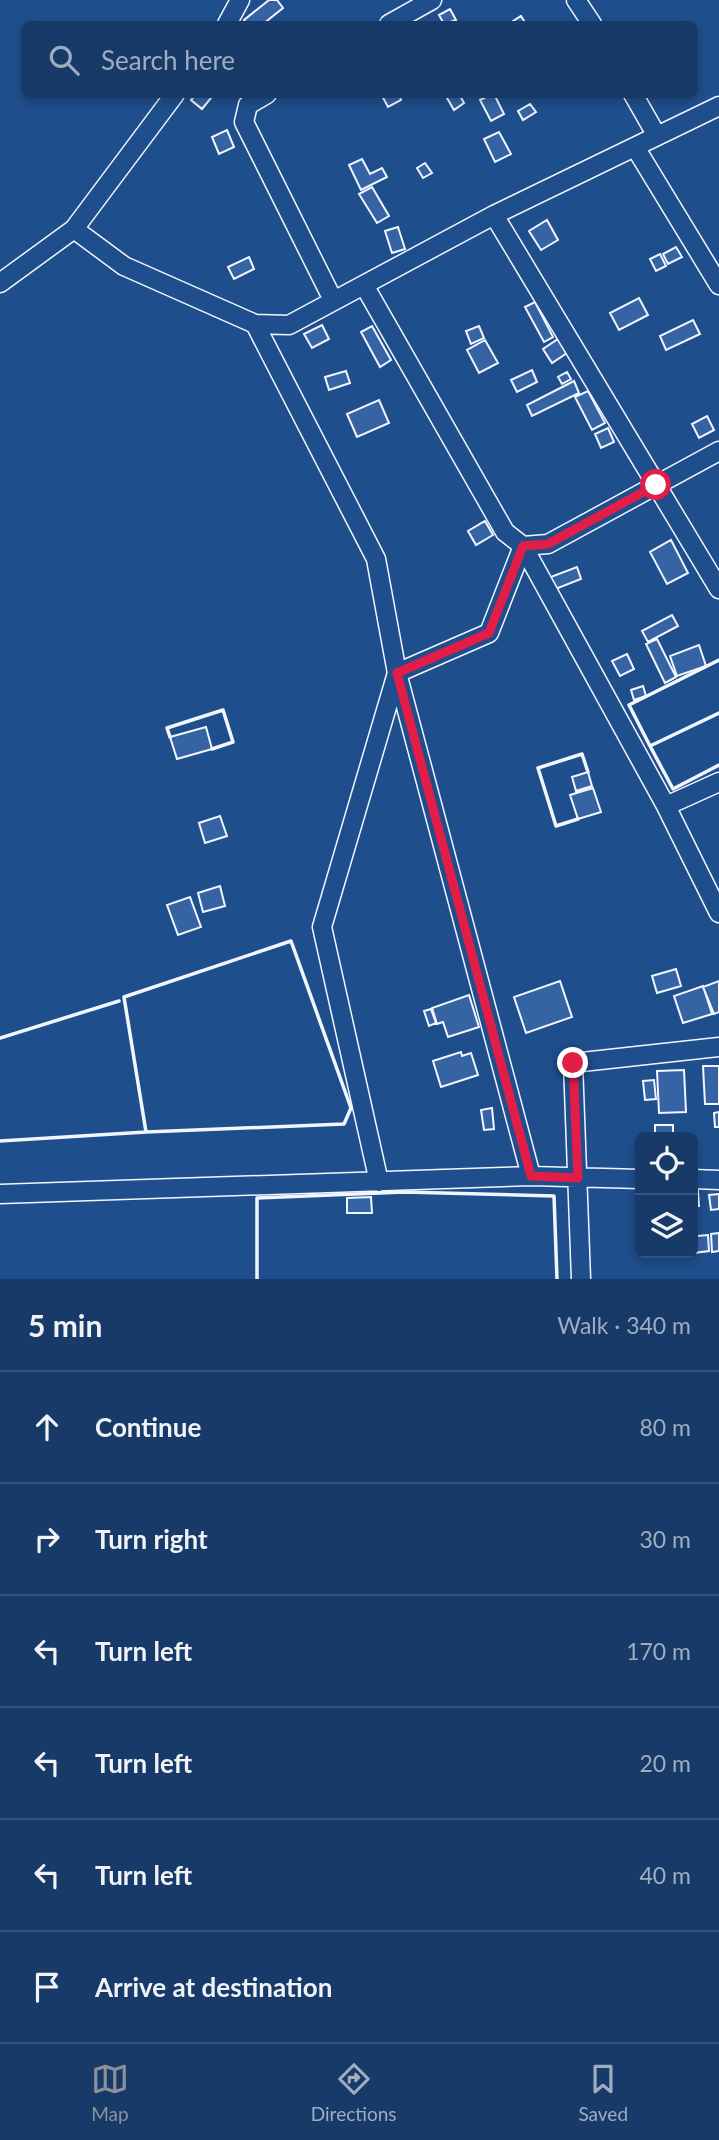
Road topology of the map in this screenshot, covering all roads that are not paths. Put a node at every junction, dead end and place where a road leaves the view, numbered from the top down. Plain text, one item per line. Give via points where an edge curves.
1 (240, 0) edge
2 (432, 0) edge
3 (576, 0) edge
4 (229, 21) edge
5 (394, 21) edge
6 (590, 21) edge
7 (172, 98) edge
8 (260, 98) edge
9 (635, 98) edge
10 (719, 106) edge
11 (657, 136) junction
12 (635, 147) junction
13 (494, 215) junction
14 (74, 229) junction
15 (0, 283) edge
16 (364, 285) junction
17 (719, 285) edge
18 (333, 300) junction
19 (254, 324) junction
20 (719, 451) edge
21 (656, 485) junction
22 (523, 546) junction
23 (719, 589) edge
24 (397, 673) junction
25 (719, 782) edge
26 (666, 806) junction
27 (719, 913) edge
28 (719, 1047) edge
29 (531, 1176) junction
30 (578, 1178) junction
31 (635, 1179) edge
32 (698, 1180) edge
33 (719, 1180) edge
34 (379, 1182) junction
35 (0, 1194) edge
36 (581, 1279) edge

1 - 4 street
2 - 5 street
3 - 6 street
7 - 14 street
8 - 18 street via 248,105 244,122
9 - 11 street
10 - 11 street
11 - 12 street
12 - 13 street
12 - 17 street
13 - 16 street
13 - 21 street
14 - 15 street
14 - 19 street via 124,266
16 - 18 street
16 - 22 street via 505,532
18 - 19 street via 289,325
19 - 24 street via 376,559
20 - 21 street
21 - 22 street via 548,544
21 - 23 street
22 - 24 street via 489,633
22 - 26 street
24 - 29 street
24 - 34 street via 322,927
25 - 26 street
26 - 27 street
28 - 30 street via 573,1063
29 - 30 street
29 - 34 street
30 - 31 street
30 - 36 street
32 - 33 street
34 - 35 street

